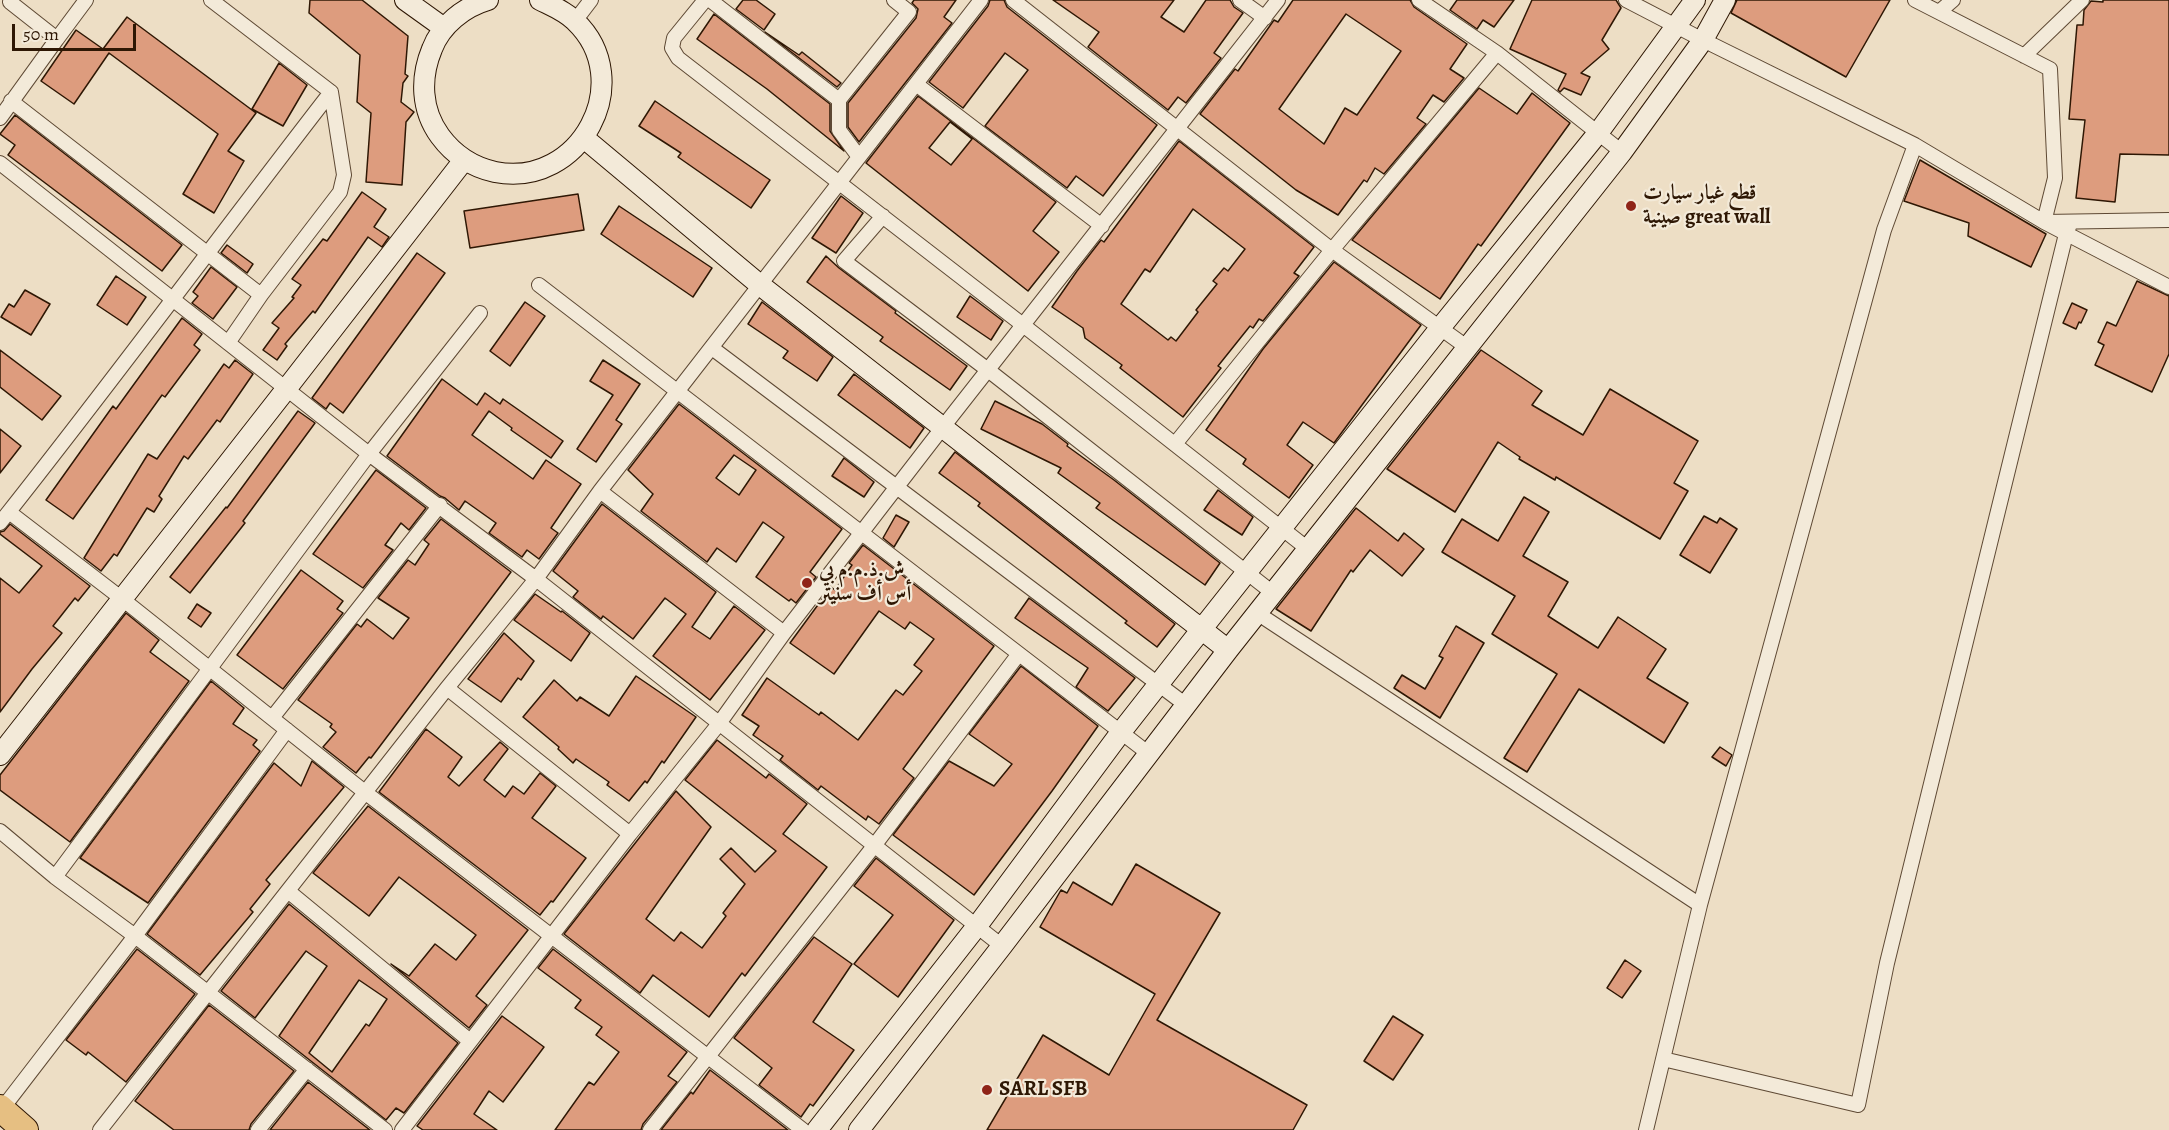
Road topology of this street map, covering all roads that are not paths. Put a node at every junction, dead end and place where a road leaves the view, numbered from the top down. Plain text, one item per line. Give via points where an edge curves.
1 (12, 0) edge
2 (86, 0) edge
3 (211, 0) edge
4 (405, 0) edge
5 (488, 0) edge
6 (540, 0) edge
7 (591, 0) edge
8 (705, 0) edge
9 (710, 0) edge
10 (894, 0) edge
11 (981, 0) edge
12 (1013, 0) edge
13 (1240, 0) edge
14 (1278, 0) edge
15 (1419, 0) edge
16 (1626, 0) edge
17 (1695, 0) edge
18 (1725, 0) edge
19 (1915, 0) edge
20 (1953, 0) edge
21 (2082, 0) edge
22 (1939, 12) junction
23 (1264, 18) junction
24 (575, 21) junction
25 (1677, 27) junction
26 (444, 28) junction
27 (57, 39) junction
28 (1703, 40) junction
29 (1497, 53) junction
30 (2024, 56) junction
31 (916, 84) junction
32 (331, 92) junction
33 (839, 100) junction
34 (11, 102) junction
35 (0, 118) edge
36 (1176, 130) junction
37 (1598, 133) junction
38 (584, 138) junction
39 (1915, 145) junction
40 (1622, 152) junction
41 (859, 157) junction
42 (464, 160) junction
43 (0, 163) edge
44 (840, 182) junction
45 (883, 216) junction
46 (2169, 220) edge
47 (2043, 222) junction
48 (1102, 226) junction
49 (2069, 228) junction
50 (1332, 250) junction
51 (206, 253) junction
52 (539, 285) dead end
53 (760, 285) junction
54 (2169, 287) edge
55 (261, 295) junction
56 (174, 300) junction
57 (480, 313) dead end
58 (1023, 325) junction
59 (1440, 328) junction
60 (228, 343) junction
61 (712, 348) junction
62 (1468, 348) junction
63 (988, 370) junction
64 (287, 388) junction
65 (678, 391) junction
66 (942, 427) junction
67 (1175, 444) junction
68 (369, 454) junction
69 (897, 487) junction
70 (600, 491) junction
71 (440, 505) junction
72 (4, 517) edge
73 (1281, 528) junction
74 (861, 533) junction
75 (1308, 549) junction
76 (1247, 572) junction
77 (536, 579) junction
78 (1273, 592) junction
79 (121, 598) junction
80 (1257, 614) junction
81 (1201, 630) junction
82 (784, 633) junction
83 (1228, 650) junction
84 (1018, 655) junction
85 (210, 669) junction
86 (1159, 684) junction
87 (447, 688) junction
88 (1186, 705) junction
89 (272, 718) junction
90 (718, 724) junction
91 (287, 730) junction
92 (1121, 732) junction
93 (1148, 753) junction
94 (0, 755) edge
95 (366, 793) junction
96 (0, 831) edge
97 (630, 834) junction
98 (874, 846) junction
99 (55, 877) junction
100 (288, 891) junction
101 (1700, 905) junction
102 (977, 926) junction
103 (135, 936) junction
104 (551, 936) junction
105 (1002, 946) junction
106 (208, 993) junction
107 (470, 1041) junction
108 (708, 1056) junction
109 (1663, 1059) junction
110 (307, 1069) junction
111 (1, 1109) edge
112 (25, 1130) edge
113 (100, 1130) edge
114 (258, 1130) edge
115 (385, 1130) edge
116 (402, 1130) edge
117 (650, 1130) edge
118 (804, 1130) edge
119 (817, 1130) edge
120 (859, 1130) edge
121 (1646, 1130) edge

1 - 27 street
2 - 27 street
3 - 32 street
4 - 26 street
5 - 26 street via 460,14
6 - 24 street
7 - 24 street
8 - 44 street via 674,38 672,48 678,58
9 - 33 street
10 - 33 street via 909,12
11 - 31 street
12 - 36 street
13 - 23 street
14 - 23 street
15 - 29 street
16 - 25 street
17 - 25 street
18 - 28 street
19 - 22 street
20 - 22 street
21 - 30 street
22 - 30 street
23 - 36 street
24 - 38 street via 597,57 601,78 600,99
25 - 28 street
25 - 37 street
26 - 42 street via 426,66 427,109 447,146
27 - 34 street
28 - 39 street
28 - 40 street
29 - 37 street
29 - 50 street
30 - 47 street via 2050,69 2055,178
31 - 41 street
31 - 48 street
32 - 51 street
32 - 55 street via 344,176 340,192
33 - 41 street via 839,130
34 - 35 street
34 - 51 street
36 - 48 street
36 - 50 street
37 - 40 street
37 - 59 street
38 - 42 street via 550,166 528,173 484,170
38 - 53 street
39 - 47 street
39 - 101 street via 1884,230
40 - 62 street
41 - 44 street
42 - 64 street
43 - 56 street
44 - 45 street
44 - 53 street
45 - 58 street
45 - 63 street via 844,261
46 - 49 street
47 - 49 street
48 - 58 street
49 - 54 street
49 - 109 street via 1887,963 1858,1105
50 - 59 street
50 - 67 street
51 - 55 street
51 - 56 street
52 - 65 street
53 - 61 street
53 - 66 street
55 - 60 street
56 - 60 street
56 - 72 street
57 - 68 street
58 - 63 street
58 - 67 street
59 - 62 street
59 - 73 street
60 - 64 street
61 - 65 street
61 - 69 street
62 - 75 street
63 - 66 street
63 - 76 street
64 - 68 street
64 - 79 street
65 - 70 street
65 - 74 street
66 - 69 street
66 - 81 street
67 - 73 street
68 - 71 street
68 - 85 street
69 - 74 street
69 - 86 street
70 - 77 street
70 - 82 street
71 - 77 street
71 - 89 street
72 - 79 street
73 - 75 street
73 - 76 street
74 - 82 street
74 - 84 street
75 - 78 street
76 - 78 street
76 - 81 street
77 - 87 street
77 - 90 street
78 - 80 street
79 - 85 street
79 - 94 street
80 - 83 street
80 - 101 street
81 - 83 street
81 - 86 street
82 - 90 street
83 - 88 street
84 - 92 street
84 - 98 street
85 - 89 street
85 - 99 street
86 - 88 street
86 - 92 street
87 - 95 street
87 - 97 street
88 - 93 street
89 - 91 street
90 - 97 street
90 - 98 street
91 - 95 street
91 - 103 street
92 - 93 street
92 - 102 street
93 - 105 street
95 - 100 street
95 - 104 street
96 - 99 street
97 - 104 street
98 - 102 street
98 - 108 street
99 - 103 street
100 - 106 street
100 - 107 street
101 - 109 street
102 - 105 street
102 - 119 street
103 - 106 street
103 - 111 street
104 - 107 street
104 - 108 street
105 - 120 street
106 - 110 street
106 - 113 street
107 - 116 street
108 - 117 street
108 - 118 street
109 - 121 street
110 - 114 street
110 - 115 street
111 - 112 highway

